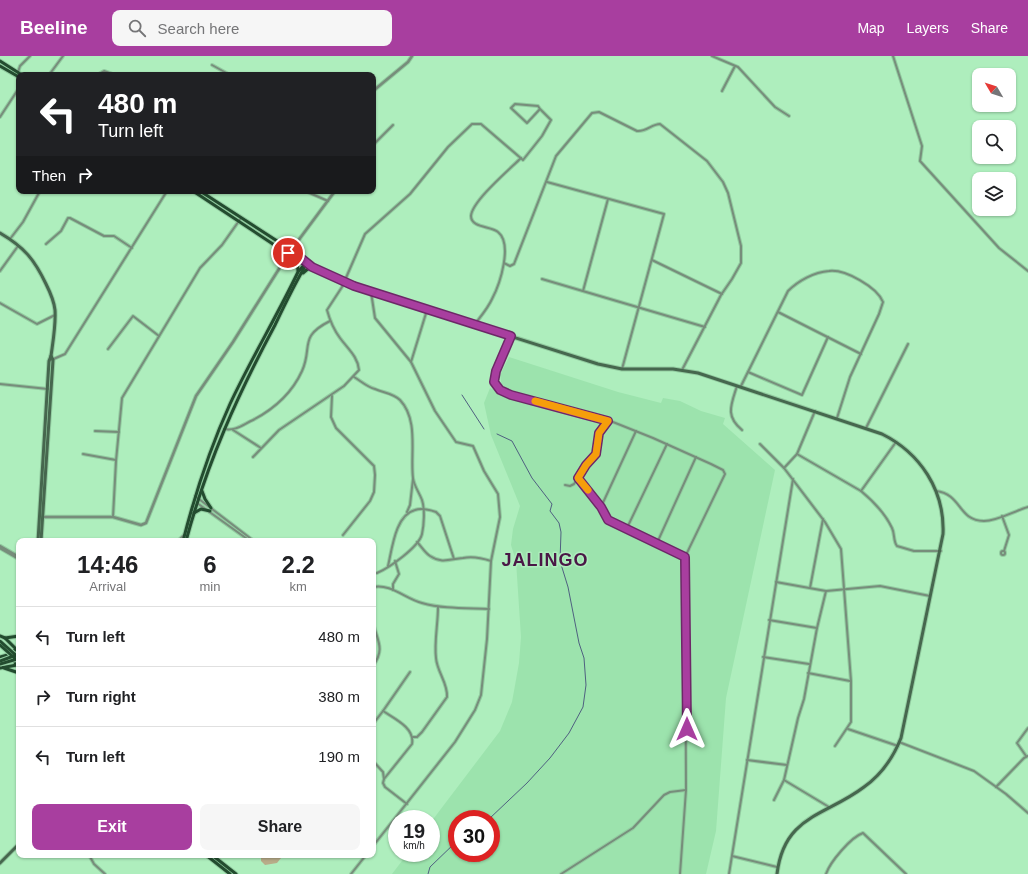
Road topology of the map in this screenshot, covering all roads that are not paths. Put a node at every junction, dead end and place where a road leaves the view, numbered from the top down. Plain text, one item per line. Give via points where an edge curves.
1 (30, 56) edge
2 (63, 56) edge
3 (412, 56) edge
4 (712, 56) edge
5 (893, 56) edge
6 (0, 61) edge
7 (212, 65) dead end
8 (0, 66) edge
9 (735, 66) junction
10 (18, 72) joint
11 (51, 72) edge
12 (225, 72) edge
13 (16, 75) edge
14 (376, 89) edge
15 (722, 91) dead end
16 (16, 93) edge
17 (540, 109) junction
18 (789, 116) dead end
19 (0, 118) edge
20 (392, 125) dead end
21 (376, 142) edge
22 (521, 158) junction
23 (547, 182) junction
24 (38, 194) edge
25 (165, 194) edge
26 (198, 194) edge
27 (204, 194) edge
28 (312, 194) edge
29 (333, 194) edge
30 (608, 199) junction
31 (328, 201) junction
32 (240, 219) junction
33 (0, 233) edge
34 (10, 239) junction
35 (46, 244) dead end
36 (19, 245) junction
37 (132, 248) junction
38 (290, 252) junction
39 (297, 259) junction
40 (652, 260) junction
41 (504, 263) junction
42 (306, 264) junction
43 (311, 267) junction
44 (0, 271) edge
45 (1028, 271) edge
46 (300, 273) junction
47 (542, 278) dead end
48 (344, 282) junction
49 (583, 291) junction
50 (371, 292) junction
51 (722, 294) junction
52 (0, 303) edge
53 (639, 307) junction
54 (427, 310) junction
55 (778, 312) junction
56 (55, 315) junction
57 (330, 321) junction
58 (475, 324) junction
59 (705, 327) junction
60 (159, 336) junction
61 (511, 336) junction
62 (828, 337) junction
63 (908, 344) dead end
64 (108, 349) dead end
65 (861, 354) junction
66 (51, 360) junction
67 (411, 362) junction
68 (622, 369) junction
69 (682, 370) junction
70 (748, 372) junction
71 (354, 377) junction
72 (0, 384) edge
73 (739, 386) junction
74 (48, 390) junction
75 (332, 396) junction
76 (815, 411) junction
77 (837, 418) junction
78 (608, 421) junction
79 (866, 428) junction
80 (223, 429) junction
81 (233, 430) junction
82 (742, 430) dead end
83 (95, 431) dead end
84 (636, 431) junction
85 (119, 432) junction
86 (896, 442) junction
87 (667, 444) junction
88 (760, 444) dead end
89 (261, 448) junction
90 (83, 454) dead end
91 (797, 454) junction
92 (253, 457) dead end
93 (696, 457) junction
94 (116, 460) junction
95 (784, 468) junction
96 (578, 478) junction
97 (413, 479) junction
98 (792, 479) junction
99 (565, 485) dead end
100 (202, 489) junction
101 (861, 491) junction
102 (936, 491) junction
103 (195, 496) junction
104 (198, 498) junction
105 (193, 501) junction
106 (197, 502) junction
107 (601, 507) junction
108 (1028, 507) edge
109 (211, 510) junction
110 (423, 510) junction
111 (194, 513) junction
112 (407, 514) junction
113 (1002, 516) junction
114 (43, 517) junction
115 (113, 518) junction
116 (823, 518) junction
117 (627, 528) junction
118 (343, 534) dead end
119 (184, 535) junction
120 (39, 538) edge
121 (40, 538) edge
122 (181, 538) edge
123 (183, 538) edge
124 (187, 538) edge
125 (246, 538) edge
126 (250, 538) edge
127 (418, 542) junction
128 (657, 542) junction
129 (0, 547) edge
130 (941, 551) junction
131 (1004, 551) dead end
132 (16, 556) edge
133 (685, 557) junction
134 (454, 559) junction
135 (395, 561) junction
136 (491, 561) junction
137 (388, 566) junction
138 (376, 573) dead end
139 (776, 582) junction
140 (376, 587) edge
141 (810, 588) junction
142 (844, 588) junction
143 (392, 590) junction
144 (826, 591) junction
145 (932, 597) junction
146 (438, 607) junction
147 (489, 609) junction
148 (769, 620) junction
149 (816, 628) junction
150 (376, 634) edge
151 (0, 636) edge
152 (16, 636) edge
153 (6, 638) junction
154 (0, 640) edge
155 (0, 646) edge
156 (16, 646) edge
157 (16, 648) edge
158 (11, 654) junction
159 (16, 655) edge
160 (16, 655) edge
161 (0, 657) edge
162 (763, 657) junction
163 (16, 659) edge
164 (16, 662) edge
165 (376, 662) edge
166 (0, 663) edge
167 (16, 663) edge
168 (16, 664) edge
169 (810, 664) junction
170 (1, 668) edge
171 (16, 672) edge
172 (410, 672) dead end
173 (808, 673) junction
174 (851, 681) junction
175 (383, 711) junction
176 (376, 720) edge
177 (1028, 728) edge
178 (848, 729) junction
179 (413, 737) junction
180 (898, 744) junction
181 (835, 746) dead end
182 (1027, 756) edge
183 (747, 760) junction
184 (376, 765) edge
185 (787, 765) junction
186 (384, 779) junction
187 (784, 780) junction
188 (996, 787) junction
189 (686, 790) junction
190 (774, 800) dead end
191 (407, 804) junction
192 (829, 807) junction
193 (1028, 813) edge
194 (376, 842) edge
195 (16, 847) edge
196 (732, 856) junction
197 (91, 858) edge
198 (210, 858) edge
199 (216, 858) edge
200 (364, 858) edge
201 (0, 863) edge
202 (778, 867) junction
203 (105, 874) edge
204 (230, 874) edge
205 (236, 874) edge
206 (351, 874) edge
207 (561, 874) edge
208 (680, 874) edge
209 (729, 874) edge
210 (777, 874) edge
211 (826, 874) edge
212 (906, 874) edge

1 - 10 street
2 - 11 street
3 - 14 street
4 - 9 street
5 - 45 street via 922,146 920,161 999,248
6 - 10 main road
7 - 12 street
8 - 13 main road
9 - 15 street
9 - 18 street via 775,106
16 - 19 street
17 - 17 street via 527,123 511,108 515,104 538,106
17 - 22 street via 551,120 542,136 523,160
20 - 21 street
22 - 41 street via 479,200 471,218 475,223 494,230 504,240
22 - 48 street via 480,124 472,124 448,147 410,194 365,234
23 - 30 street
23 - 41 street via 514,264 510,266
23 - 51 street via 556,156 592,113 599,112 637,131 644,131 657,124 664,126 707,161 728,193 742,255 737,271
24 - 34 street
25 - 37 street
26 - 32 main road
27 - 32 main road
28 - 31 street
29 - 31 street
30 - 40 street via 664,214
30 - 49 street
31 - 38 street
32 - 38 main road
32 - 60 street via 222,245 200,268
33 - 34 main road
34 - 36 main road
35 - 37 street via 70,218 104,236 114,236
36 - 44 street
36 - 56 main road via 40,269 51,295
37 - 66 street via 65,354
38 - 39 main road
38 - 42 main road
38 - 115 street via 196,396 146,523 141,525
39 - 42 main road
39 - 46 main road
40 - 51 street
40 - 53 street
41 - 58 street via 493,297
42 - 43 main road
42 - 46 main road
43 - 46 main road
43 - 48 main road
46 - 80 main road
46 - 103 main road via 230,404 204,466
47 - 49 street
48 - 50 main road
48 - 57 street via 327,310
49 - 53 street
50 - 54 main road
50 - 67 street via 375,318
51 - 59 street
52 - 56 street via 36,324
53 - 59 street
53 - 68 street
54 - 58 main road
54 - 67 street
55 - 62 street
55 - 65 street via 788,291 794,285 823,272 831,270 860,279 877,292 883,302
55 - 70 street
56 - 66 main road
57 - 71 street via 358,362 358,370
57 - 81 street via 321,325 310,336 302,370 283,399 260,416
58 - 61 main road
59 - 69 street
60 - 64 street via 133,316
60 - 85 street via 122,398
61 - 68 main road via 598,364
61 - 78 street via 496,371 494,382 500,390
62 - 65 street
62 - 70 street via 802,395
63 - 79 street
65 - 77 street via 850,377
66 - 74 main road
66 - 114 main road
67 - 136 street via 435,411 456,442 473,446 498,494 500,517
68 - 69 main road
69 - 73 main road
70 - 73 street
71 - 75 street
71 - 97 street via 375,390 387,392 400,400 407,412 411,426
72 - 74 street
73 - 76 main road
73 - 82 street via 730,412 732,419
74 - 120 main road
75 - 89 street via 290,421
75 - 118 street via 331,417 336,428 374,466 375,476 374,492 370,501
76 - 77 main road
76 - 91 street
77 - 79 main road
78 - 84 street
78 - 96 street via 599,433 596,454
79 - 86 main road
80 - 81 street
80 - 100 main road
81 - 89 street
83 - 85 street
84 - 87 street
84 - 107 street
85 - 94 street
86 - 101 street
86 - 102 main road via 920,463
87 - 93 street
87 - 117 street
88 - 95 street
89 - 92 street
90 - 94 street
91 - 95 street
91 - 101 street
93 - 128 street
93 - 133 street via 723,470 726,474
94 - 115 street
95 - 98 street
96 - 99 street via 574,484
96 - 107 street
97 - 110 street
97 - 112 street
98 - 116 street
98 - 139 street
100 - 104 main road
100 - 109 main road
101 - 130 street via 886,518 897,546 914,551
102 - 113 street via 946,492 972,519 984,521
102 - 130 main road via 943,519
103 - 104 street
103 - 105 main road
104 - 106 main road
104 - 109 street
105 - 106 street
105 - 119 main road
106 - 109 street
106 - 111 main road
107 - 117 street via 608,520
108 - 113 street
109 - 111 main road via 201,509
109 - 125 street
109 - 126 street
110 - 112 street
110 - 127 street via 422,535
110 - 134 street via 436,512 440,516
111 - 124 main road
112 - 137 street via 394,536
113 - 131 street via 1009,535
114 - 115 street
114 - 121 main road
116 - 141 street
116 - 142 street via 841,549
117 - 128 street
119 - 122 street
119 - 123 main road
127 - 134 street via 429,556 449,562
127 - 135 street
128 - 133 street
129 - 132 street
130 - 145 main road
133 - 189 street
134 - 136 street via 473,558
135 - 137 street
135 - 143 street via 399,574
136 - 147 street
137 - 138 street
139 - 141 street
139 - 148 street
140 - 143 street
141 - 144 street
142 - 144 street
142 - 145 street via 880,586
142 - 174 street
143 - 146 street via 420,603
144 - 149 street
145 - 180 main road
146 - 147 street
146 - 179 street via 437,666 447,697 422,732
147 - 191 street via 484,674 481,695 475,710 450,749
148 - 149 street
148 - 162 street
149 - 169 street
150 - 165 street via 381,651
151 - 153 main road
152 - 153 main road
153 - 156 main road
154 - 159 main road, bridge
155 - 158 main road
155 - 164 main road, bridge
157 - 158 main road
158 - 161 main road
158 - 167 main road via 12,661
160 - 166 main road, bridge
162 - 169 street
162 - 183 street
163 - 166 main road, bridge
168 - 170 main road
169 - 173 street
170 - 171 main road
172 - 175 street
173 - 174 street
173 - 185 street
174 - 178 street via 851,722
175 - 176 street
175 - 179 street via 402,724
177 - 182 street via 1017,743
178 - 180 street
178 - 181 street
179 - 186 street via 412,744
180 - 188 street via 967,768
180 - 192 main road via 884,769 870,783
182 - 188 street
183 - 185 street
183 - 196 street
184 - 186 street
185 - 187 street
186 - 191 street via 384,787
187 - 190 street
187 - 192 street
188 - 193 street
189 - 207 street via 664,795 633,828
189 - 208 street
191 - 194 street
192 - 202 main road via 806,820 795,830 785,845
195 - 201 main road
196 - 202 street
196 - 209 street
197 - 203 street
198 - 204 main road
199 - 205 main road
200 - 206 street
202 - 210 main road
211 - 212 street via 830,864 854,838 864,833

